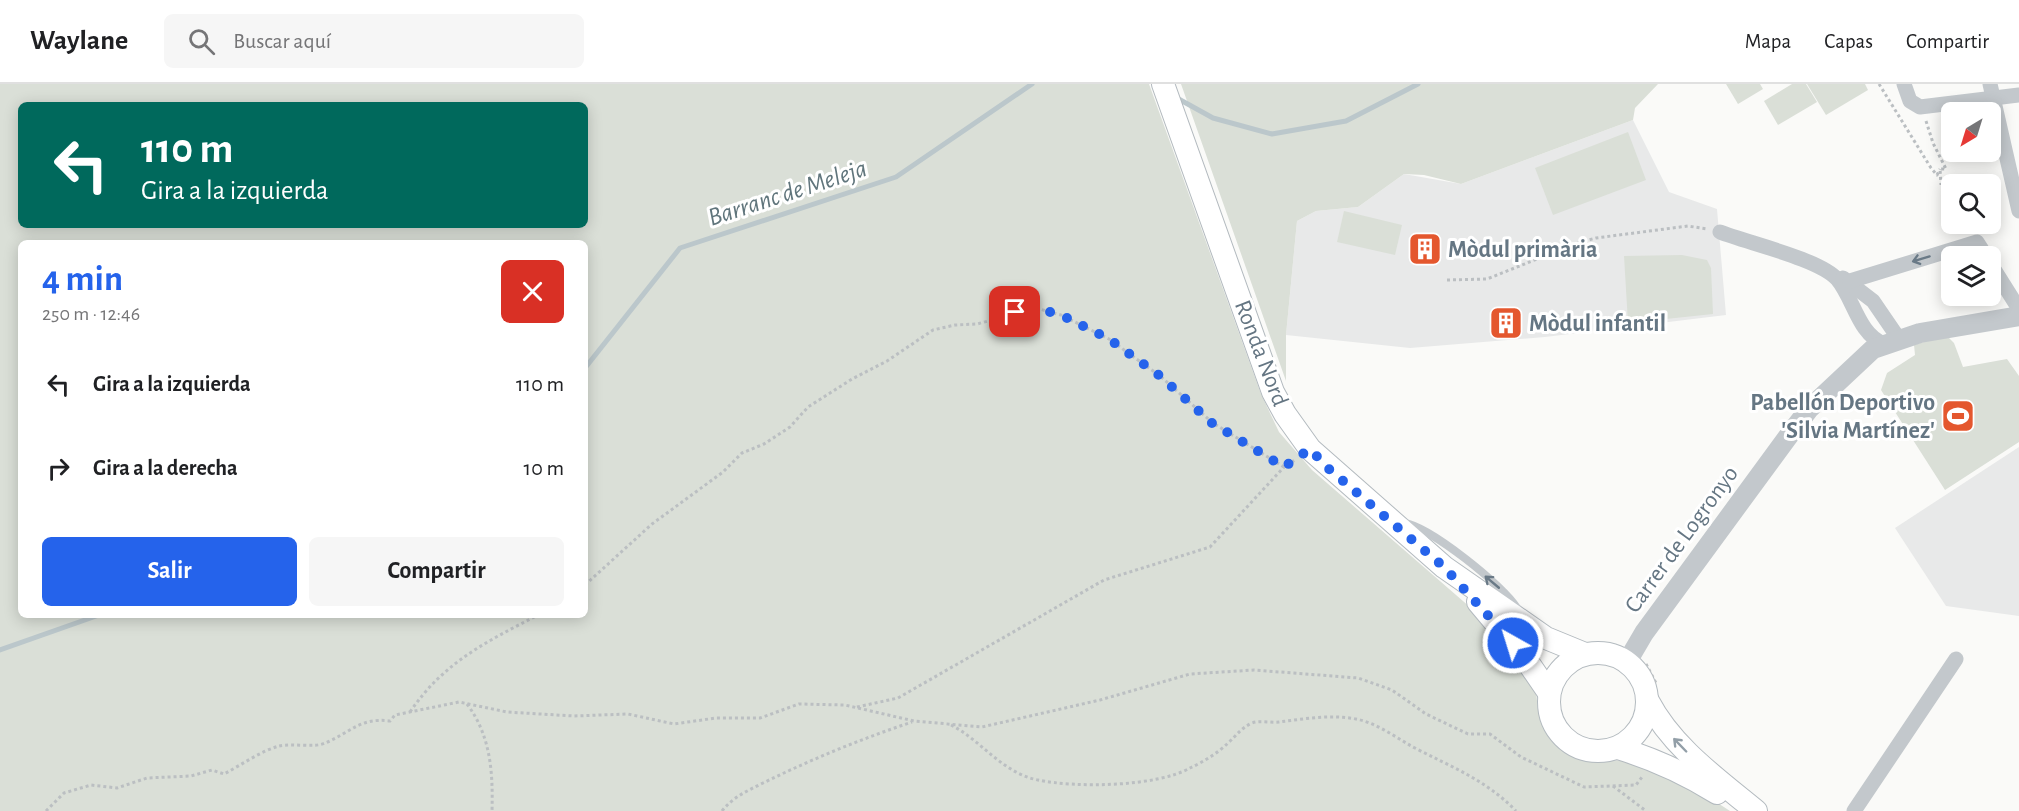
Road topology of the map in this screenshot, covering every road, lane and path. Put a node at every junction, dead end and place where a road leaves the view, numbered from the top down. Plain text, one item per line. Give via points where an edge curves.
1 (1163, 84) edge
2 (1879, 84) edge
3 (1904, 84) edge
4 (1992, 91) edge
5 (2019, 95) edge
6 (1918, 105) junction
7 (1940, 169) junction
8 (1941, 185) dead end
9 (2019, 211) edge
10 (1720, 232) joint
11 (1963, 246) edge
12 (1980, 246) edge
13 (1941, 253) edge
14 (1447, 280) dead end
15 (1844, 281) junction
16 (2001, 286) edge
17 (2016, 317) edge
18 (1866, 333) junction
19 (1891, 342) junction
20 (1860, 360) junction
21 (1310, 449) junction
22 (1284, 467) junction
23 (1393, 522) junction
24 (1444, 567) junction
25 (588, 582) edge
26 (533, 618) edge
27 (1529, 627) junction
28 (1586, 654) junction
29 (1956, 659) dead end
30 (1636, 660) junction
31 (1549, 693) junction
32 (1653, 697) junction
33 (466, 704) junction
34 (855, 707) junction
35 (410, 712) junction
36 (914, 721) junction
37 (949, 724) junction
38 (1618, 748) junction
39 (1648, 757) junction
40 (1612, 785) junction
41 (46, 811) edge
42 (492, 811) edge
43 (722, 811) edge
44 (1516, 811) edge
45 (1646, 811) edge
46 (1745, 811) edge
47 (1756, 811) edge
48 (1854, 811) edge

1 - 21 main road, Ronda Nord via 1274,392
2 - 7 path via 1931,168 1937,175
3 - 6 street
4 - 5 street
4 - 6 street
4 - 9 street
6 - 7 path via 1946,169
7 - 8 path
10 - 14 path via 1688,226 1596,238 1487,279
10 - 15 street via 1797,258
12 -> 11 street via 1977,242
13 -> 15 street
15 - 18 street
15 - 19 street via 1873,301
16 - 17 street
17 - 19 street, Carrer de Logronyo via 1948,327
18 - 19 street
18 - 20 street
19 - 20 street, Carrer de Logronyo
20 - 30 street, Carrer de Logronyo via 1792,431 1644,633
21 - 22 path
21 - 23 main road, Ronda Nord
22 - 25 path via 1212,423 1160,376 1109,339 1061,315 1036,308 977,324 933,330 887,362 852,379 808,407 790,427 742,453 723,472 652,524
22 - 34 path via 1210,547 1104,580 898,698
23 - 24 main road, Ronda Nord
27 -> 23 lane via 1510,598 1446,545 1418,525
24 - 27 main road, Ronda Nord
24 - 31 main road, Ronda Nord via 1496,622
26 - 35 path via 449,666 427,687
27 - 28 main road, Ronda Nord
28 - 30 main road
28 - 31 main road via 1561,668
29 - 48 street
30 - 32 path
30 - 32 main road via 1639,675
31 - 38 main road via 1548,709 1561,736 1588,751
32 - 38 main road via 1640,729
47 -> 32 main road via 1674,738
33 - 34 path via 507,712 628,714 674,724 716,718 760,718 799,704
33 - 35 path
33 - 42 path via 475,715 488,747
34 - 36 path
35 - 41 path via 395,715 390,721 373,719 324,744 276,747 224,774 212,770 192,776 147,778 117,788 91,785 64,793
36 - 37 path
36 - 43 path via 785,770 747,790
37 - 40 path via 982,727 1190,674 1254,670 1358,678 1392,690 1426,714 1468,734 1490,734 1521,757 1584,787
37 - 44 path via 1021,775 1039,780 1116,784 1181,773 1255,722 1357,719 1463,770
38 - 39 main road
39 - 40 path via 1651,766 1636,785
39 - 46 main road via 1687,775
40 - 45 path

